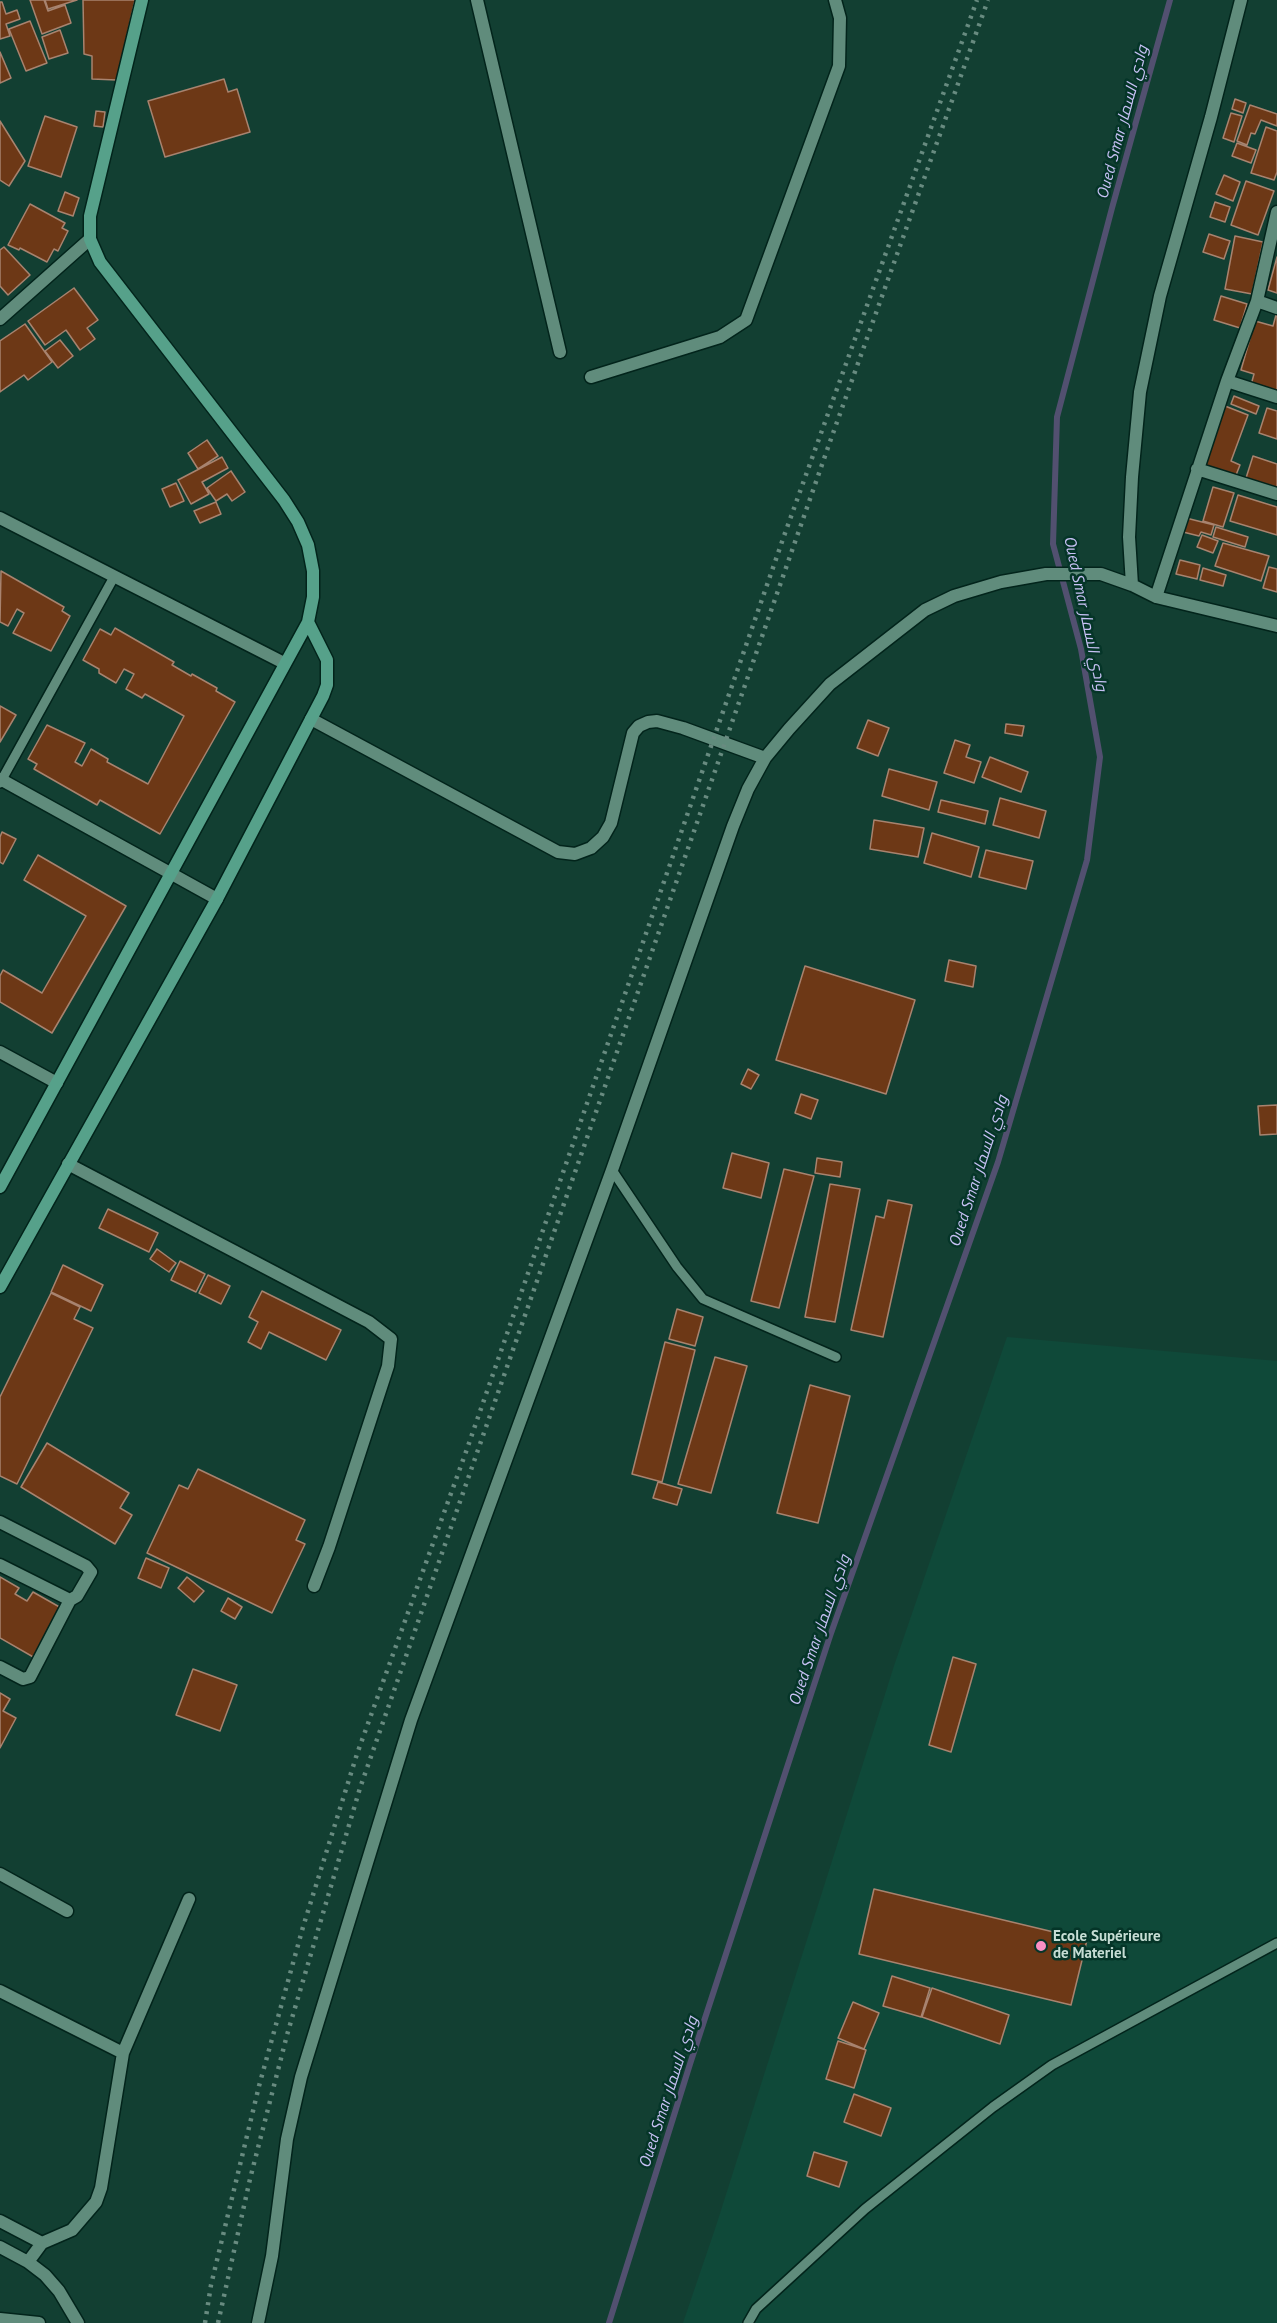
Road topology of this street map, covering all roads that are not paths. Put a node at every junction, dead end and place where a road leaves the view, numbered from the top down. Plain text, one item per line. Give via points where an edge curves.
1 (142, 0) edge
2 (477, 0) edge
3 (835, 0) edge
4 (1241, 0) edge
5 (1277, 213) edge
6 (90, 239) junction
7 (1257, 301) junction
8 (1277, 308) edge
9 (0, 319) edge
10 (560, 352) dead end
11 (591, 377) dead end
12 (1227, 381) junction
13 (1277, 397) edge
14 (1197, 469) junction
15 (1277, 494) edge
16 (0, 518) edge
17 (114, 577) junction
18 (1132, 585) junction
19 (1156, 597) junction
20 (308, 622) junction
21 (1277, 626) edge
22 (285, 663) junction
23 (311, 719) junction
24 (765, 759) junction
25 (0, 781) edge
26 (171, 874) junction
27 (217, 900) junction
28 (0, 1052) edge
29 (57, 1083) junction
30 (68, 1164) junction
31 (612, 1170) junction
32 (0, 1187) edge
33 (0, 1287) edge
34 (837, 1357) dead end
35 (0, 1522) edge
36 (0, 1565) edge
37 (314, 1586) dead end
38 (70, 1600) junction
39 (0, 1667) edge
40 (0, 1874) edge
41 (189, 1899) dead end
42 (67, 1911) dead end
43 (1277, 1943) edge
44 (0, 1991) edge
45 (123, 2054) junction
46 (0, 2221) edge
47 (42, 2243) junction
48 (0, 2247) edge
49 (28, 2262) junction
50 (0, 2319) edge
51 (39, 2323) edge
52 (78, 2323) edge
53 (258, 2323) edge
54 (748, 2323) edge

1 - 6 street via 90,216
2 - 10 street
3 - 11 street via 840,18 838,66 746,320 720,337
4 - 18 street via 1160,296 1140,392 1129,537
5 - 7 street
6 - 9 street
6 - 20 street via 100,262 298,522 313,571
7 - 8 street
7 - 12 street
12 - 13 street
12 - 14 street
14 - 15 street
14 - 19 street
16 - 17 street
17 - 22 street
17 - 25 lane
18 - 19 street
18 - 24 street via 1101,574 1046,574 954,596 925,610 831,684
19 - 21 street
20 - 22 street
20 - 23 street via 325,655 329,673
22 - 26 street
23 - 24 street via 558,852 575,854 591,848 611,823 633,733 639,726 657,721
23 - 27 street
24 - 31 street via 733,826
25 - 26 street
26 - 27 street
26 - 29 street
27 - 30 street
28 - 29 street
29 - 32 street
30 - 33 street
30 - 37 street via 358,1317 391,1339 388,1366
31 - 34 lane via 703,1299
31 - 53 street via 411,1719 324,1995 287,2139 272,2256
35 - 38 street via 86,1566 91,1572 77,1596
36 - 38 street
38 - 39 street via 30,1677 23,1679
40 - 42 street
41 - 45 street
43 - 54 lane via 1052,2065 993,2107 865,2209 756,2309
44 - 45 street
45 - 47 street via 96,2202 72,2229
46 - 47 street
47 - 49 street
48 - 49 street
49 - 52 street via 59,2290
50 - 51 street

